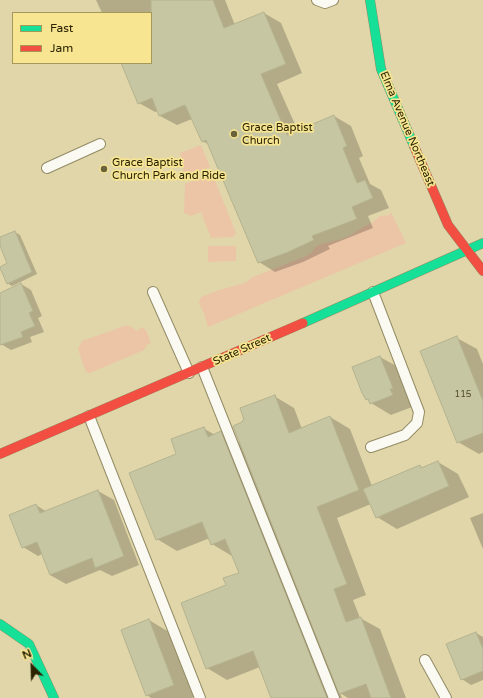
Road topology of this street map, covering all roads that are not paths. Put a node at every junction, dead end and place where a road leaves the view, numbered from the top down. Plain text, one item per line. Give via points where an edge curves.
1 (317, 0) edge
2 (333, 0) edge
3 (370, 0) edge
4 (100, 144) dead end
5 (47, 168) dead end
6 (483, 243) edge
7 (467, 250) junction
8 (483, 271) edge
9 (153, 292) dead end
10 (372, 292) junction
11 (202, 367) junction
12 (189, 373) junction
13 (89, 416) junction
14 (371, 447) dead end
15 (0, 454) edge
16 (0, 624) edge
17 (426, 660) dead end
18 (54, 698) edge
19 (200, 698) edge
20 (334, 698) edge
21 (446, 698) edge

1 - 2 lane via 325,3
3 - 7 main road, Elma Avenue Northeast via 381,69 448,225
4 - 5 lane
6 - 7 main road, State Street
7 - 8 main road, Elma Avenue Northeast
7 - 10 main road, State Street
9 - 12 lane
10 - 11 main road, State Street
10 - 14 lane via 419,412 417,423 405,435
11 - 12 main road, State Street
11 - 20 lane
12 - 13 main road, State Street
13 - 15 main road, State Street
13 - 19 lane
16 - 18 main road via 29,644
17 - 21 lane

